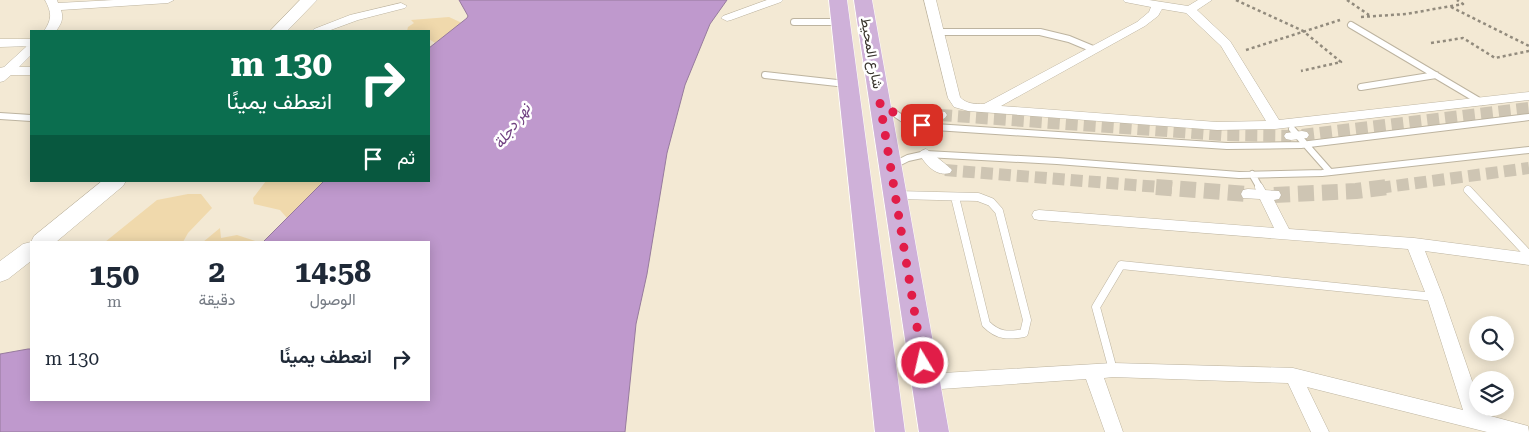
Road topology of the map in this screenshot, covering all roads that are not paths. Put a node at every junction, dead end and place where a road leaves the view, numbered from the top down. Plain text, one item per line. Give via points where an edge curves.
1 (168, 0) edge
2 (309, 0) edge
3 (380, 0) edge
4 (777, 0) edge
5 (863, 0) edge
6 (930, 0) edge
7 (1129, 0) edge
8 (1199, 3) edge
9 (53, 4) edge
10 (1158, 5) junction
11 (839, 11) edge
12 (727, 18) dead end
13 (794, 22) dead end
14 (1351, 25) dead end
15 (51, 30) edge
16 (279, 30) edge
17 (321, 30) edge
18 (938, 32) junction
19 (30, 42) edge
20 (0, 43) edge
21 (1093, 49) junction
22 (30, 50) edge
23 (30, 71) edge
24 (3, 73) edge
25 (765, 75) dead end
26 (1436, 75) junction
27 (848, 84) junction
28 (1361, 87) dead end
29 (1529, 96) edge
30 (1481, 102) junction
31 (880, 103) junction
32 (985, 109) junction
33 (940, 115) tunnel mouth
34 (0, 116) edge
35 (1529, 117) edge
36 (30, 118) edge
37 (922, 125) junction
38 (1293, 133) junction
39 (1529, 150) edge
40 (926, 154) junction
41 (891, 167) junction
42 (945, 170) tunnel mouth
43 (1330, 172) junction
44 (1252, 174) junction
45 (115, 182) edge
46 (1468, 190) dead end
47 (1248, 194) tunnel mouth
48 (895, 195) junction
49 (955, 197) junction
50 (1268, 197) junction
51 (1039, 215) dead end
52 (1284, 233) junction
53 (43, 241) edge
54 (1414, 244) junction
55 (30, 251) edge
56 (1529, 254) edge
57 (1529, 259) edge
58 (0, 273) edge
59 (1435, 297) junction
60 (1113, 370) junction
61 (1092, 371) junction
62 (1293, 376) junction
63 (926, 382) junction
64 (1478, 427) edge
65 (890, 432) edge
66 (934, 432) edge
67 (1114, 432) edge
68 (1320, 432) edge
69 (1521, 432) edge

1 - 9 street
2 - 16 street
3 - 17 street via 401,6 362,15
4 - 12 street
5 - 31 main road, شارع المحيط
6 - 18 street
7 - 10 street
8 - 10 street
8 - 38 street
9 - 15 street via 57,21
10 - 21 street via 1154,14 1141,24
11 - 13 lane
11 - 27 main road, شارع المحيط
14 - 26 lane
18 - 21 lane via 1040,32
18 - 32 street via 956,101 964,106
19 - 20 street
21 - 32 street
22 - 24 street
23 - 24 street
25 - 27 lane
26 - 28 lane
26 - 30 lane
27 - 65 main road, شارع المحيط
29 - 30 street
30 - 38 street
31 - 37 lane via 906,121
31 - 41 main road, شارع المحيط
32 - 38 street
33 - 37 street
34 - 36 lane
35 - 38 lane
37 - 38 lane via 1227,146
38 - 43 lane
39 - 43 lane
40 - 41 lane via 908,158
40 - 42 street via 936,166
40 - 44 lane
41 - 48 main road, شارع المحيط
43 - 44 lane
44 - 50 lane
45 - 53 street
46 - 56 lane
47 - 50 street
48 - 49 lane
48 - 63 main road, شارع المحيط
49 - 49 lane via 978,197 991,202 1000,211 1027,320 1024,332 999,335 986,324
50 - 52 street
51 - 52 street
52 - 54 street
54 - 57 street
54 - 59 street
55 - 58 street
59 - 60 lane via 1121,265 1096,307
59 - 64 street
60 - 61 street
60 - 62 street
61 - 63 street
61 - 67 street
62 - 64 street
62 - 68 street
63 - 66 main road, شارع المحيط
64 - 69 street

